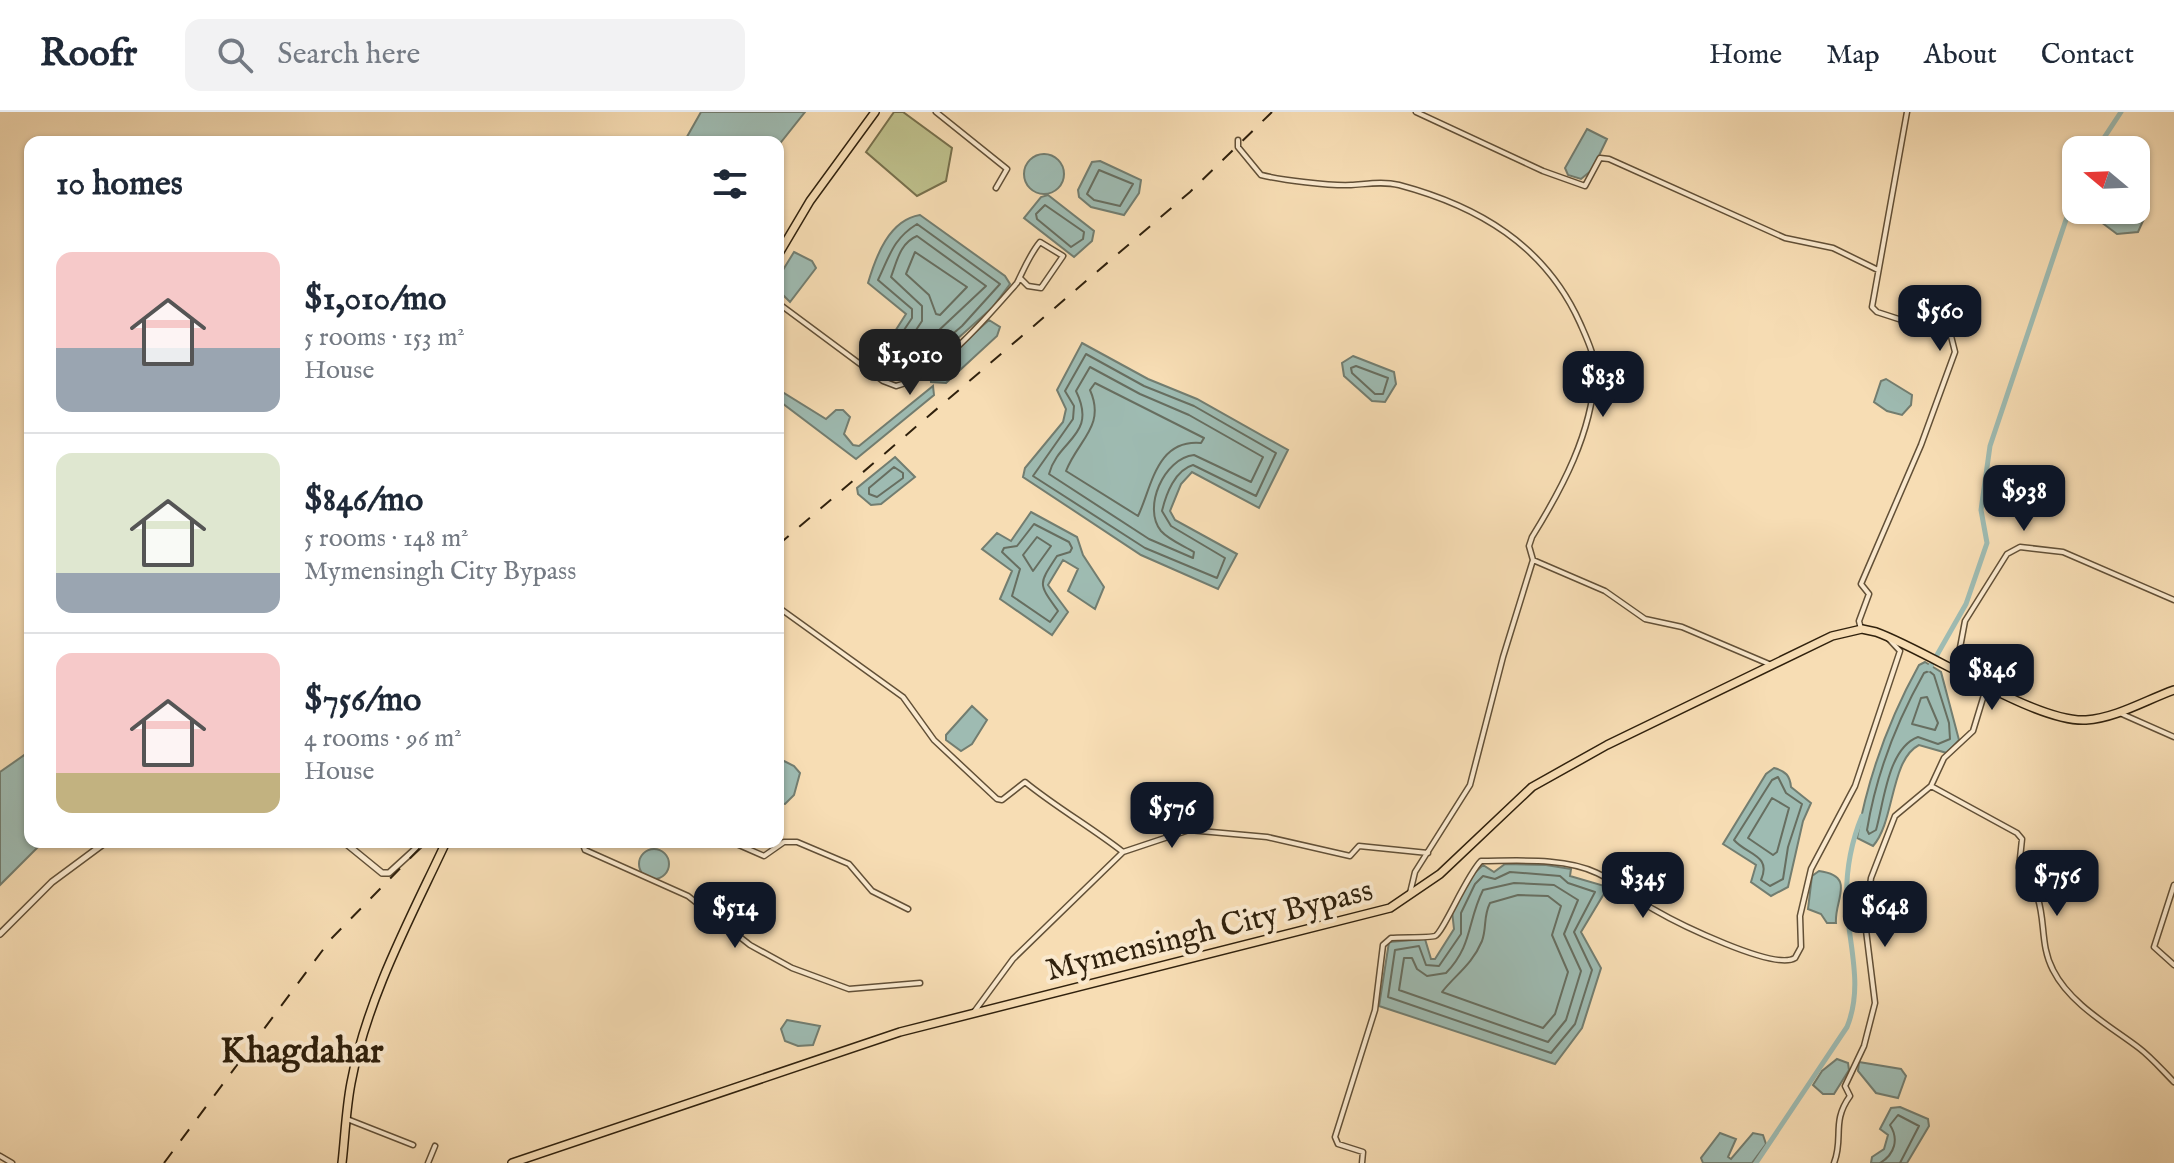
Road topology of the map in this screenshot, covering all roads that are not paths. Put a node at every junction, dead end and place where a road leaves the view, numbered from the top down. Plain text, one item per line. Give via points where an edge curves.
1 (875, 112) edge
2 (936, 112) edge
3 (1416, 112) edge
4 (1907, 112) edge
5 (1238, 140) dead end
6 (996, 188) dead end
7 (784, 245) edge
8 (1878, 270) junction
9 (1020, 278) junction
10 (784, 307) edge
11 (1533, 560) junction
12 (2174, 600) edge
13 (784, 611) edge
14 (1862, 629) junction
15 (1887, 636) junction
16 (1772, 665) junction
17 (1956, 669) junction
18 (1988, 684) junction
19 (2174, 690) edge
20 (2118, 712) junction
21 (2174, 737) edge
22 (1931, 786) junction
23 (784, 842) edge
24 (98, 848) edge
25 (351, 848) edge
26 (416, 848) edge
27 (443, 848) edge
28 (584, 848) edge
29 (746, 848) edge
30 (775, 848) edge
31 (1123, 852) junction
32 (1428, 853) junction
33 (2174, 885) edge
34 (1408, 899) junction
35 (908, 909) dead end
36 (0, 934) edge
37 (2174, 965) edge
38 (920, 983) dead end
39 (972, 1014) junction
40 (2174, 1082) edge
41 (347, 1119) junction
42 (413, 1145) dead end
43 (435, 1146) dead end
44 (0, 1156) edge
45 (12, 1163) edge
46 (342, 1163) edge
47 (428, 1163) edge
48 (512, 1163) edge
49 (1362, 1163) edge
50 (1834, 1163) edge

1 - 7 highway
2 - 6 street via 1007,169
3 - 8 street via 1585,186 1600,158 1609,159 1785,238 1833,248
4 - 8 street
5 - 11 street via 1261,175 1327,184 1395,184 1469,208 1531,253 1559,286 1591,348 1595,371 1586,429 1532,537
8 - 14 street via 1872,309 1951,336 1955,352 1921,445 1868,562 1861,584 1869,594 1859,621
9 - 9 street via 1040,242 1063,256 1041,288
9 - 10 street via 988,318 920,376 896,386
11 - 16 street via 1605,591 1645,619 1682,627
11 - 32 street via 1470,785
12 - 17 street via 2063,552 2020,547 2007,554 1965,621
13 - 31 street via 903,697 934,740 997,799 1025,782
14 - 15 highway
14 - 16 highway, Mymensingh City Bypass via 1832,636
15 - 17 highway
15 - 49 street via 1900,651 1855,786 1811,869 1795,958 1779,962 1710,936 1651,908 1596,872 1552,863 1481,861 1434,937 1391,938 1383,945 1375,1010 1335,1137 1338,1144 1363,1152
16 - 34 highway, Mymensingh City Bypass via 1532,787
17 - 18 highway
18 - 20 highway via 2028,705 2076,719
18 - 22 street via 1973,731 1944,758
19 - 20 highway
20 - 21 street
22 - 40 street via 2022,839 2019,868 2031,878 2038,896 2051,968 2091,1013 2142,1050
22 - 50 street via 1895,816 1871,878 1865,922 1875,1003 1864,1046 1845,1086 1850,1096 1836,1126 1839,1150
23 - 35 street via 797,842 849,864 872,891
24 - 36 street via 52,882
25 - 26 street via 382,873 389,873
27 - 41 highway via 381,986 351,1082
28 - 38 street via 688,896 750,945 792,968 849,989
29 - 30 street via 764,856
31 - 32 street via 1189,830 1267,837 1350,856 1359,846
31 - 39 street via 1013,959
32 - 34 street via 1415,872
33 - 37 street via 2154,947
34 - 39 highway, Mymensingh City Bypass via 1341,923
39 - 48 highway, Mymensingh City Bypass via 900,1032
41 - 42 street
41 - 46 highway
43 - 47 street
44 - 45 street

